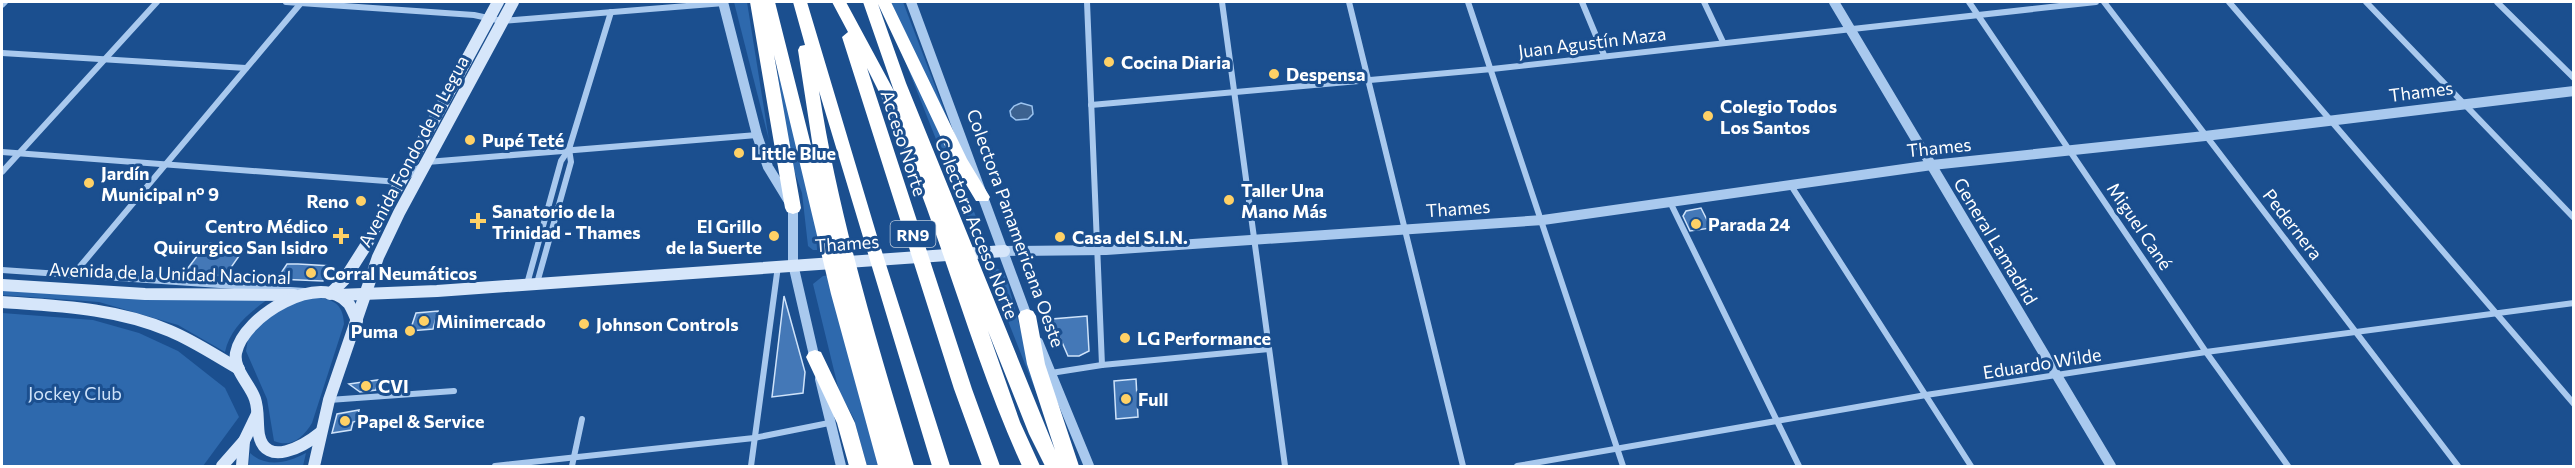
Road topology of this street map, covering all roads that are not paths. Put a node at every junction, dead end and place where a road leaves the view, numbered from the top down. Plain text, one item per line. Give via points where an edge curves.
1 (5, 2) edge
2 (157, 2) edge
3 (286, 2) edge
4 (498, 2) edge
5 (513, 2) edge
6 (724, 2) edge
7 (757, 2) edge
8 (768, 2) edge
9 (799, 2) edge
10 (838, 2) edge
11 (870, 2) edge
12 (884, 2) edge
13 (911, 2) edge
14 (1087, 2) edge
15 (1222, 2) edge
16 (1349, 2) edge
17 (1468, 2) edge
18 (1582, 2) edge
19 (1704, 2) edge
20 (1834, 2) edge
21 (1969, 2) edge
22 (2096, 2) edge
23 (2104, 2) edge
24 (2229, 2) edge
25 (2366, 2) edge
26 (2497, 2) edge
27 (301, 3) edge
28 (2, 5) edge
29 (611, 12) junction
30 (1978, 15) junction
31 (490, 16) junction
32 (502, 21) junction
33 (1850, 28) junction
34 (1724, 42) junction
35 (2, 53) edge
36 (1604, 56) junction
37 (103, 60) junction
38 (246, 68) junction
39 (1492, 69) junction
40 (2574, 78) edge
41 (1368, 80) junction
42 (2574, 91) edge
43 (1235, 93) junction
44 (2465, 104) junction
45 (1091, 105) junction
46 (2332, 121) junction
47 (757, 135) junction
48 (2205, 136) junction
49 (569, 149) junction
50 (2072, 151) junction
51 (2, 152) edge
52 (16, 153) junction
53 (427, 162) junction
54 (1932, 165) junction
55 (165, 166) junction
56 (2, 172) edge
57 (399, 182) junction
58 (1790, 184) junction
59 (982, 197) junction
60 (1670, 202) junction
61 (792, 208) junction
62 (2574, 218) edge
63 (1543, 220) junction
64 (1404, 230) junction
65 (1254, 241) junction
66 (1097, 250) junction
67 (1004, 251) junction
68 (794, 264) junction
69 (778, 266) junction
70 (2, 270) edge
71 (72, 276) junction
72 (532, 284) junction
73 (2, 285) edge
74 (330, 294) junction
75 (301, 295) junction
76 (365, 295) junction
77 (2, 302) edge
78 (2574, 303) edge
79 (2498, 314) junction
80 (1027, 316) junction
81 (357, 322) junction
82 (2359, 333) junction
83 (1269, 349) junction
84 (2206, 352) junction
85 (815, 357) junction
86 (1102, 365) junction
87 (239, 369) junction
88 (1051, 373) junction
89 (2057, 376) junction
90 (454, 391) dead end
91 (1926, 395) junction
92 (329, 400) junction
93 (2574, 404) edge
94 (257, 413) junction
95 (582, 419) dead end
96 (1778, 422) junction
97 (829, 423) junction
98 (320, 433) junction
99 (754, 438) junction
100 (244, 441) junction
101 (1618, 449) junction
102 (573, 463) edge
103 (222, 466) edge
104 (242, 466) edge
105 (313, 466) edge
106 (495, 466) edge
107 (751, 466) edge
108 (841, 466) edge
109 (858, 466) edge
110 (887, 466) edge
111 (904, 466) edge
112 (941, 466) edge
113 (991, 466) edge
114 (1031, 466) edge
115 (1054, 466) edge
116 (1070, 466) edge
117 (1089, 466) edge
118 (1286, 466) edge
119 (1462, 466) edge
120 (1517, 466) edge
121 (1623, 466) edge
122 (1799, 466) edge
123 (1971, 466) edge
124 (2111, 466) edge
125 (2288, 466) edge
126 (2458, 466) edge

1 - 28 street
2 - 37 street
3 - 27 street
4 - 31 main road, Avenida Fondo de la Legua
5 - 32 main road, Avenida Fondo de la Legua
6 - 29 street
6 - 47 street
7 - 61 highway
8 - 110 highway
9 - 111 highway via 830,194
9 - 112 highway, RN9
10 - 113 highway, Acceso Norte / RN9
10 - 114 highway via 894,106 947,237 1011,422
11 - 115 highway, Colectora Acceso Norte via 907,105
12 - 59 highway via 960,161
13 - 59 street, Colectora Panamericana Oeste
14 - 45 street
15 - 43 street
16 - 41 street
17 - 39 street
18 - 36 street
19 - 34 street
20 - 33 street, General Lamadrid
21 - 30 street, Miguel Cané
22 - 30 street, Juan Agustín Maza
23 - 48 street, Pedernera
24 - 46 street
25 - 44 street
26 - 40 street
27 - 31 street
27 - 38 street
29 - 32 street
29 - 49 street
30 - 33 street, Juan Agustín Maza
30 - 50 street, Miguel Cané
31 - 32 street
31 - 57 main road, Avenida Fondo de la Legua
32 - 53 main road, Avenida Fondo de la Legua
33 - 34 street, Juan Agustín Maza
33 - 54 street, General Lamadrid
34 - 36 street, Juan Agustín Maza
35 - 37 street
36 - 39 street, Juan Agustín Maza
37 - 38 street
37 - 52 street
38 - 55 street
39 - 41 street, Juan Agustín Maza
39 - 63 street
41 - 43 street, Juan Agustín Maza
41 - 64 street
42 - 44 street, Thames
43 - 45 street, Juan Agustín Maza
43 - 65 street
44 - 46 street, Thames
44 - 62 street
45 - 66 street
46 - 48 street, Thames
46 - 79 street
47 - 49 street
47 - 61 street via 768,167
48 - 50 street, Thames
48 - 82 street, Pedernera
49 - 53 street
49 - 72 street via 561,162
49 - 72 street via 571,162
50 - 54 street, Thames
50 - 84 street, Miguel Cané
51 - 52 street
52 - 55 street
52 - 56 street
53 - 57 street
53 - 76 main road, Avenida Fondo de la Legua via 378,257
54 - 58 street, Thames
54 - 89 street, General Lamadrid
55 - 57 street
55 - 71 street
57 - 74 main road, Avenida Fondo de la Legua via 350,272
58 - 60 street, Thames
58 - 91 street
59 - 67 street, Colectora Panamericana Oeste
60 - 63 street, Thames
60 - 96 street
61 - 68 street
63 - 64 street, Thames
63 - 101 street
64 - 65 street, Thames
64 - 119 street
65 - 66 street, Thames
65 - 83 street
66 - 67 street, Thames
66 - 86 street
67 - 68 main road, Thames
67 - 80 street, Colectora Panamericana Oeste
68 - 69 main road, Thames
68 - 85 street
69 - 72 main road, Thames
69 - 99 street
70 - 71 street
71 - 74 street via 290,288
72 - 76 main road, Thames
73 - 75 main road, Avenida de la Unidad Nacional via 146,294
74 - 75 main road, Avenida de la Unidad Nacional
74 - 76 main road, Thames
74 - 81 main road via 354,309
75 - 87 main road via 273,307 250,326 236,355
76 - 81 main road, Avenida Fondo de la Legua
77 - 87 main road, Avenida de la Unidad Nacional via 96,309 133,317 171,331
78 - 79 street, Eduardo Wilde
79 - 82 street, Eduardo Wilde
79 - 93 street
80 - 88 street, Colectora Panamericana Oeste
80 - 116 highway via 1036,364
81 - 92 main road, Avenida Fondo de la Legua
82 - 84 street, Eduardo Wilde
82 - 126 street, Pedernera
83 - 86 street
83 - 118 street
84 - 89 street, Eduardo Wilde
84 - 125 street, Miguel Cané
85 - 97 street
85 - 109 highway via 846,423
86 - 88 street
87 - 94 main road
88 - 117 street, Colectora Panamericana Oeste
89 - 91 street, Eduardo Wilde
89 - 124 street, General Lamadrid
90 - 92 street
91 - 96 street, Eduardo Wilde
91 - 123 street
92 - 98 main road, Avenida Fondo de la Legua
94 - 98 main road via 260,442 271,453 292,452
94 - 100 main road
95 - 102 street
96 - 101 street, Eduardo Wilde
96 - 122 street
97 - 99 street
97 - 108 street
98 - 105 main road
99 - 102 street
99 - 107 street
100 - 103 main road
100 - 104 main road
101 - 120 street, Eduardo Wilde
101 - 121 street
102 - 106 street

